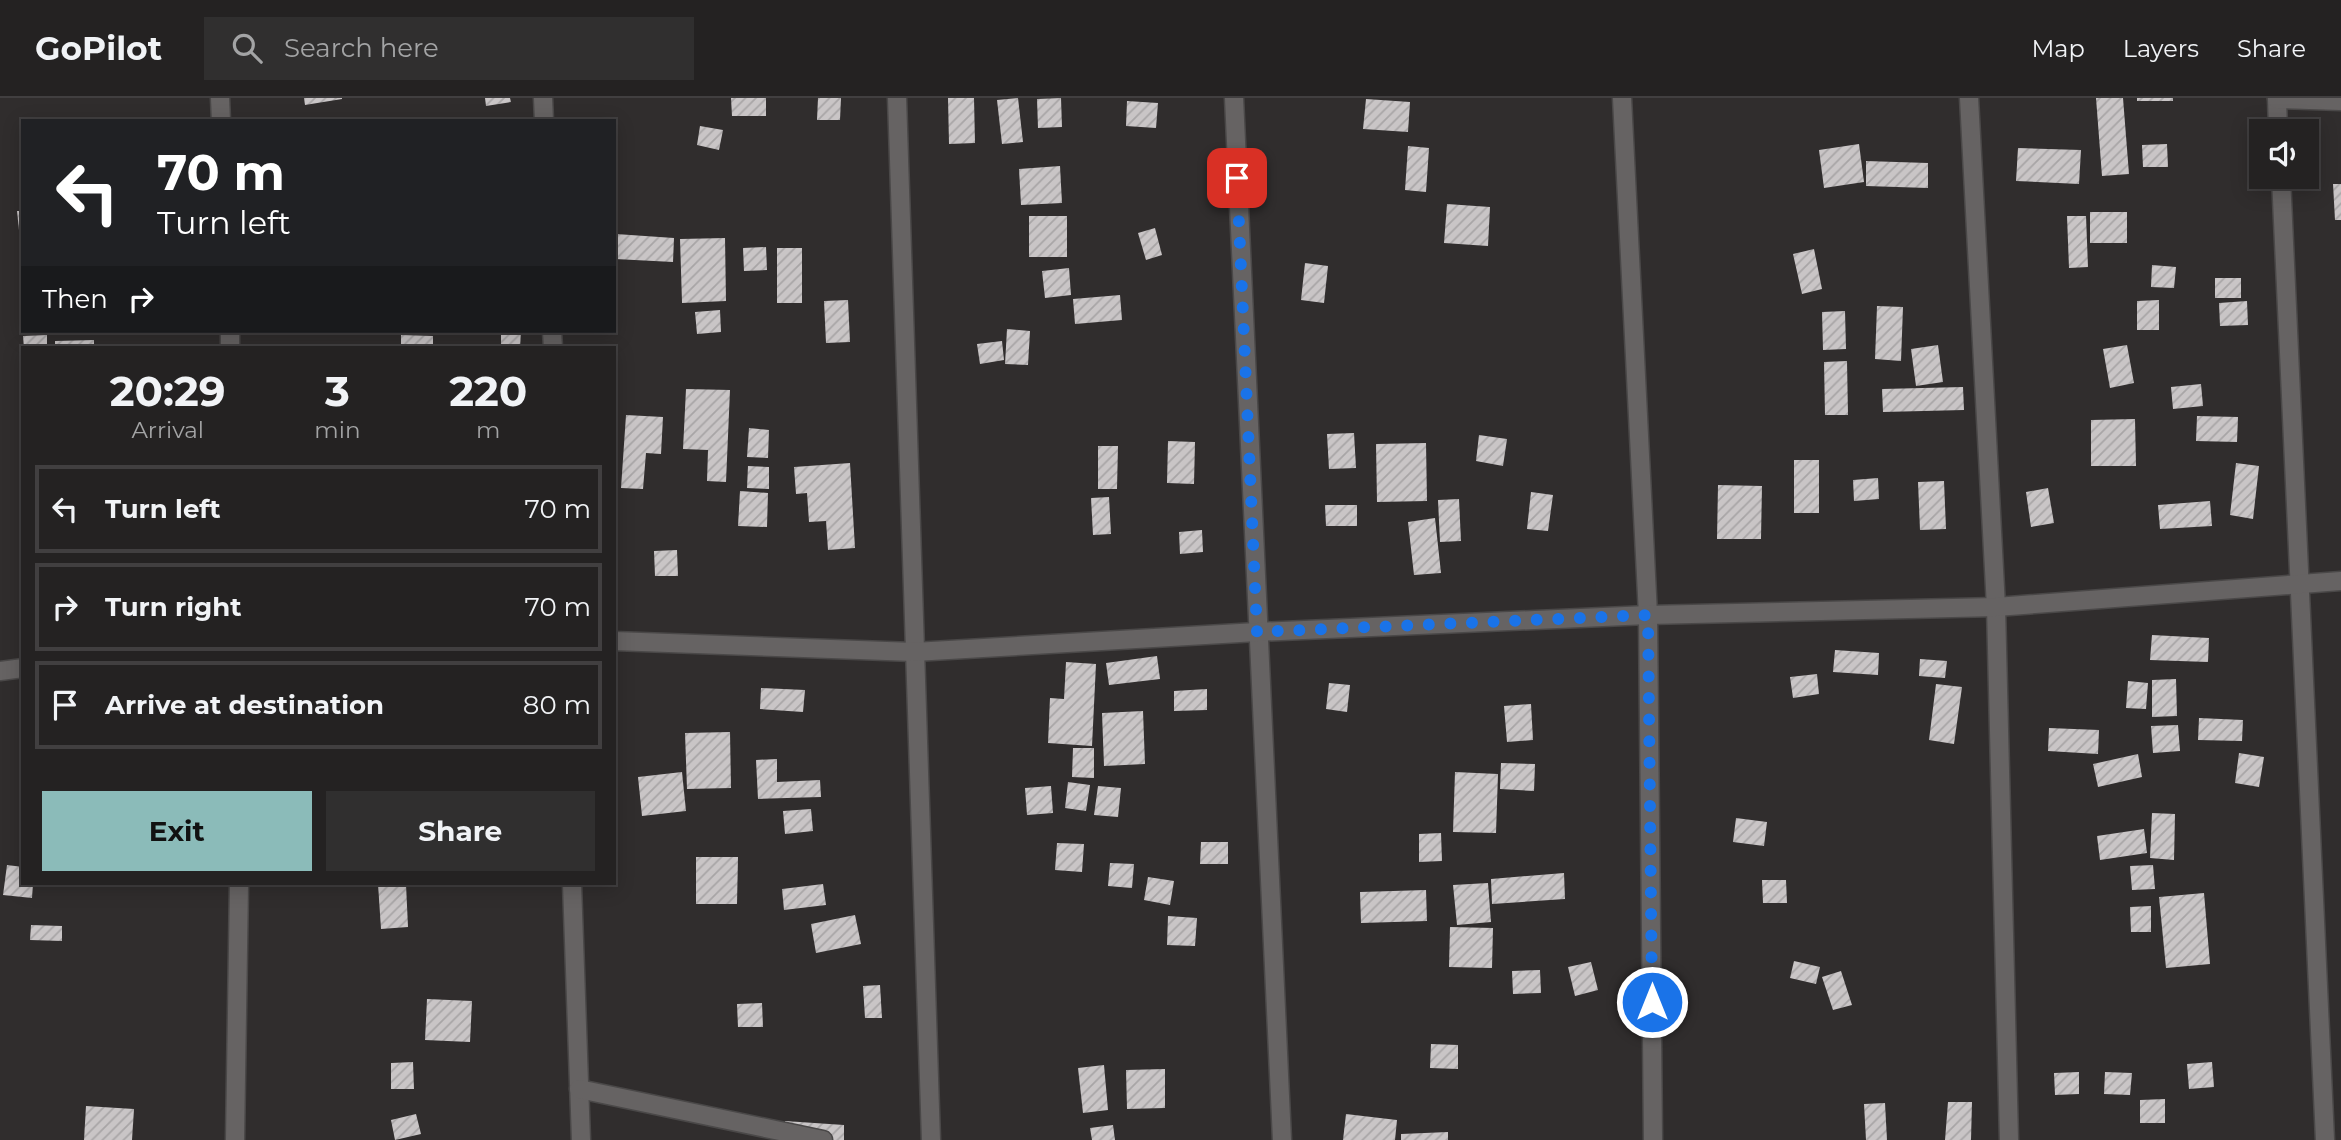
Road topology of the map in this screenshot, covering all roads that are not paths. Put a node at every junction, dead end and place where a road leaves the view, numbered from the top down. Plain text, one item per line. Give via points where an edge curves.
1 (220, 98) edge
2 (544, 98) edge
3 (897, 98) edge
4 (1234, 98) edge
5 (1622, 98) edge
6 (1969, 98) edge
7 (2277, 99) edge
8 (2341, 101) edge
9 (221, 119) edge
10 (544, 119) edge
11 (2278, 119) edge
12 (2282, 189) edge
13 (2341, 581) edge
14 (2300, 583) junction
15 (1997, 607) junction
16 (1648, 615) junction
17 (1257, 632) junction
18 (616, 641) edge
19 (914, 652) junction
20 (21, 668) edge
21 (0, 671) edge
22 (239, 885) edge
23 (572, 885) edge
24 (579, 1089) junction
25 (235, 1140) edge
26 (581, 1140) edge
27 (824, 1140) edge
28 (931, 1140) edge
29 (1282, 1140) edge
30 (1653, 1140) edge
31 (2008, 1140) edge
32 (2325, 1140) edge

1 - 9 street
2 - 10 street
3 - 19 street
4 - 17 street
5 - 16 street
6 - 15 street
7 - 8 street
7 - 11 street
12 - 14 street
13 - 14 street
14 - 15 street
14 - 32 street
15 - 16 street
15 - 31 street
16 - 17 street
16 - 30 street
17 - 19 street
17 - 29 street
18 - 19 street
19 - 28 street
20 - 21 street
22 - 25 street
23 - 24 street
24 - 26 street
24 - 27 street

